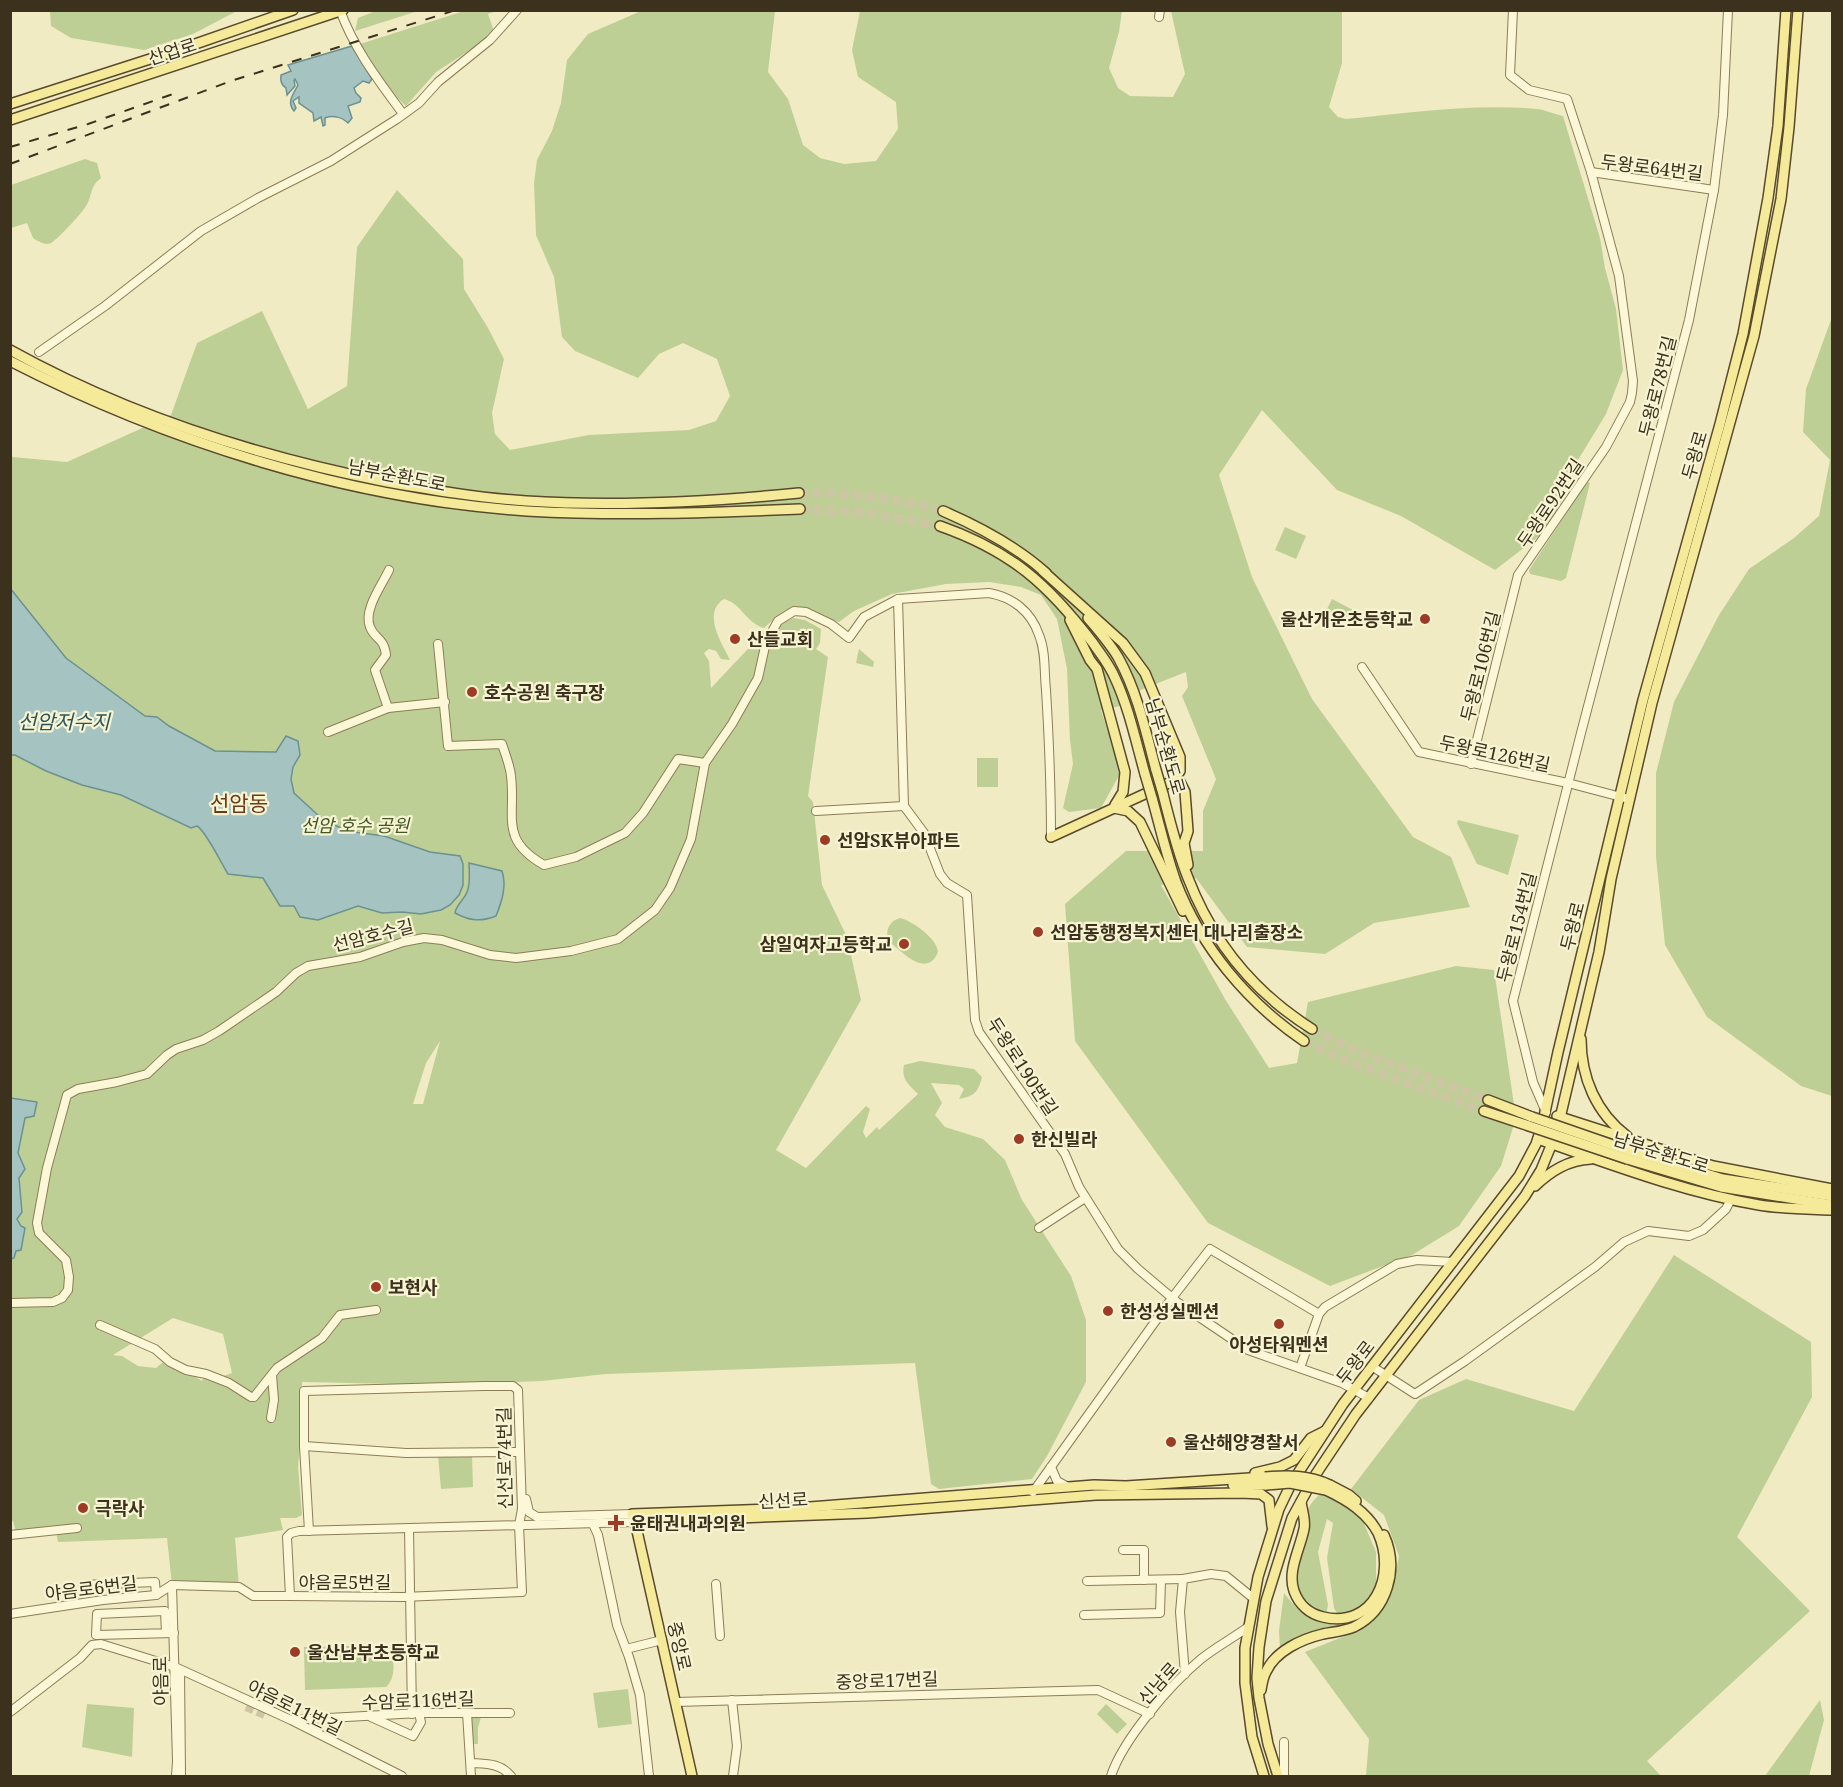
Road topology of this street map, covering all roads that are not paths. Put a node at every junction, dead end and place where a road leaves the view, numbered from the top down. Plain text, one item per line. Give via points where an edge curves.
1 (293, 10) edge
2 (517, 10) edge
3 (1513, 10) edge
4 (1728, 10) edge
5 (1786, 10) edge
6 (1798, 10) edge
7 (341, 11) edge
8 (10, 104) edge
9 (403, 114) junction
10 (10, 120) edge
11 (1591, 172) junction
12 (1714, 190) junction
13 (1623, 308) joint
14 (1689, 320) joint
15 (39, 352) dead end
16 (12, 356) edge
17 (80, 390) junction
18 (1606, 447) joint
19 (799, 493) tunnel mouth
20 (800, 509) tunnel mouth
21 (943, 511) tunnel mouth
22 (940, 526) tunnel mouth
23 (389, 570) dead end
24 (1043, 571) junction
25 (1518, 575) joint
26 (1050, 592) junction
27 (898, 599) junction
28 (438, 644) dead end
29 (1362, 667) dead end
30 (445, 702) junction
31 (388, 708) junction
32 (328, 732) dead end
33 (705, 763) junction
34 (1471, 764) junction
35 (1173, 781) junction
36 (1568, 783) junction
37 (1625, 798) junction
38 (904, 806) junction
39 (1111, 809) junction
40 (816, 810) dead end
41 (1051, 837) joint
42 (1198, 902) junction
43 (1223, 966) junction
44 (1582, 1021) junction
45 (1312, 1029) tunnel mouth
46 (1304, 1041) tunnel mouth
47 (1488, 1100) tunnel mouth
48 (1484, 1111) tunnel mouth
49 (1546, 1112) junction
50 (1560, 1117) junction
51 (1530, 1121) junction
52 (1603, 1131) junction
53 (1538, 1139) junction
54 (1638, 1143) junction
55 (1553, 1144) junction
56 (1629, 1155) junction
57 (1594, 1158) junction
58 (1833, 1189) edge
59 (1525, 1196) junction
60 (1833, 1196) edge
61 (1085, 1198) junction
62 (1731, 1199) junction
63 (1833, 1205) edge
64 (1833, 1210) edge
65 (1040, 1228) dead end
66 (1453, 1262) junction
67 (1173, 1298) junction
68 (10, 1303) edge
69 (376, 1310) dead end
70 (1319, 1314) junction
71 (100, 1325) dead end
72 (1373, 1367) junction
73 (1300, 1368) junction
74 (272, 1375) junction
75 (1386, 1377) junction
76 (1355, 1389) junction
77 (1369, 1398) junction
78 (272, 1413) dead end
79 (1327, 1429) junction
80 (304, 1446) junction
81 (519, 1452) junction
82 (1051, 1467) junction
83 (1266, 1481) junction
84 (1094, 1485) junction
85 (1070, 1487) junction
86 (1328, 1487) junction
87 (521, 1489) junction
88 (1035, 1490) junction
89 (1096, 1496) junction
90 (1027, 1501) junction
91 (1301, 1502) junction
92 (540, 1517) junction
93 (633, 1518) junction
94 (593, 1524) junction
95 (519, 1525) junction
96 (76, 1528) dead end
97 (409, 1528) junction
98 (309, 1531) junction
99 (1272, 1532) junction
100 (10, 1536) edge
101 (1123, 1551) dead end
102 (1183, 1579) junction
103 (1144, 1580) junction
104 (1161, 1580) junction
105 (1087, 1581) dead end
106 (716, 1584) dead end
107 (83, 1585) dead end
108 (172, 1585) junction
109 (156, 1595) junction
110 (290, 1596) junction
111 (410, 1596) junction
112 (1253, 1598) junction
113 (10, 1614) edge
114 (1084, 1615) dead end
115 (1248, 1627) junction
116 (170, 1633) junction
117 (720, 1636) dead end
118 (662, 1640) junction
119 (626, 1649) junction
120 (178, 1669) junction
121 (1185, 1674) junction
122 (1259, 1698) junction
123 (732, 1700) junction
124 (676, 1702) junction
125 (10, 1712) edge
126 (467, 1713) junction
127 (510, 1713) dead end
128 (416, 1714) junction
129 (1150, 1714) junction
130 (384, 1718) junction
131 (291, 1720) junction
132 (1284, 1742) dead end
133 (471, 1763) junction
134 (176, 1776) edge
135 (181, 1776) edge
136 (402, 1776) edge
137 (471, 1776) edge
138 (511, 1776) edge
139 (649, 1776) edge
140 (692, 1776) edge
141 (733, 1776) edge
142 (1111, 1776) edge
143 (1264, 1776) edge
144 (1278, 1776) edge
145 (1284, 1776) edge

1 - 8 main road, 산업로
2 - 9 street via 490,40
3 - 11 street via 1510,75 1529,90 1567,99
4 - 12 street via 1723,115
5 - 37 main road, 두왕로 via 1778,126 1752,291 1720,424 1643,700
6 - 37 main road, 두왕로 via 1781,199 1754,336
7 - 9 street via 365,62
7 - 10 main road, 산업로
9 - 15 street via 331,161 201,231
11 - 12 street, 두왕로64번길
11 - 13 street, 두왕로64번길 via 1619,276
12 - 14 street, 두왕로64번길
13 - 18 street, 두왕로78번길 via 1632,393
14 - 36 street, 두왕로78번길
16 - 17 main road, 남부순환도로
17 - 19 main road, 남부순환도로 via 251,449 340,472 456,494 621,504
17 - 20 main road, 남부순환도로 via 172,433 249,458 338,481 433,499 495,508 591,513
18 - 25 street, 두왕로92번길
21 - 24 main road, 남부순환도로 via 989,533
22 - 26 main road, 남부순환도로 via 1001,552
23 - 31 street via 368,612 370,628 385,644 386,655 375,670
24 - 35 main road via 1123,643 1145,673 1180,756 1180,771
24 - 42 main road, 남부순환도로, bridge via 1075,602 1118,657 1133,691 1180,856
25 - 34 street, 두왕로106번길
26 - 39 main road via 1097,669 1109,711 1126,777 1121,797
26 - 43 main road, 남부순환도로, bridge via 1107,660 1123,695 1169,859 1184,898
27 - 33 street, 선암호수길 via 864,617 849,638 806,612 794,611 778,621 766,642 758,678
27 - 38 street
27 - 41 street via 996,594 1018,605 1034,623 1043,653
28 - 30 street
29 - 34 street, 두왕로126번길 via 1419,752
30 - 31 street
30 - 33 street via 448,746 502,744 511,774 517,843 544,865 576,857 625,833 678,759
31 - 32 street
33 - 68 street, 선암호수길 via 691,839 670,888 655,910 614,941 571,951 506,958 424,938 360,957 308,966 219,1031 167,1055 147,1074 78,1089 67,1095 37,1223 39,1233 66,1260 68,1290 52,1302
34 - 36 street, 두왕로126번길
35 - 39 main road
35 - 42 main road via 1180,782 1184,789 1188,831 1184,843
36 - 37 street, 두왕로126번길
36 - 49 street, 두왕로154번길 via 1513,1001 1533,1082
37 - 44 main road, 두왕로 via 1599,952
37 - 49 main road, 두왕로 via 1558,1052
38 - 40 street
38 - 61 street, 두왕로190번길 via 924,833 940,874 967,895 979,1032 1065,1154
39 - 41 main road
39 - 43 main road via 1128,811 1140,822 1182,909
42 - 45 main road, 남부순환도로 via 1220,943 1250,979 1282,1009
43 - 46 main road, 남부순환도로 via 1257,1004
44 - 50 main road, 두왕로
44 - 54 main road via 1581,1054 1592,1094 1607,1118
47 - 51 main road, 남부순환도로
48 - 51 main road, 남부순환도로
49 - 50 main road
49 - 53 main road, 두왕로
49 - 55 street, 두왕로154번길
50 - 52 main road
50 - 55 main road, 두왕로
51 - 56 main road, 남부순환도로, bridge
52 - 54 main road
52 - 57 main road via 1593,1132 1584,1141 1584,1149
53 - 55 main road
53 - 66 main road, 두왕로 via 1520,1176
54 - 58 main road via 1733,1171
55 - 57 main road
55 - 59 main road, 두왕로
56 - 60 main road, 남부순환도로 via 1723,1179
56 - 63 main road, 남부순환도로 via 1721,1187
57 - 59 main road via 1562,1166
57 - 62 main road
59 - 75 main road, 두왕로
61 - 65 street
61 - 67 street, 두왕로190번길 via 1118,1249
62 - 64 main road via 1776,1207
62 - 75 street via 1703,1230 1689,1236 1648,1231 1624,1242 1415,1394
66 - 70 street via 1417,1260 1397,1264
66 - 72 main road, 두왕로
67 - 70 street via 1210,1249
67 - 73 street, 두왕로190번길 via 1248,1350
67 - 82 street
69 - 74 street via 340,1316 322,1338
70 - 73 street
71 - 74 street via 155,1349 186,1370 229,1383 251,1397
72 - 75 street
72 - 76 main road, 두왕로
73 - 76 street, 두왕로190번길
74 - 78 street
75 - 77 main road, 두왕로
76 - 77 street, 두왕로190번길
76 - 79 main road, 두왕로
77 - 91 main road, 두왕로 via 1334,1446
79 - 84 main road via 1311,1438 1294,1460 1280,1467 1252,1473
79 - 99 main road, 두왕로 via 1291,1484
80 - 81 street via 406,1453
80 - 81 street, 신선로74번길 via 304,1391 513,1386 518,1390
80 - 98 street
81 - 87 street, 신선로74번길
82 - 85 street via 1057,1481
82 - 88 street
83 - 84 main road
83 - 86 main road, bridge
83 - 89 main road via 1127,1490
84 - 85 main road, 신선로
85 - 88 main road, 신선로
86 - 91 main road via 1367,1517 1382,1544 1384,1580 1379,1593 1362,1613 1339,1621 1315,1615 1298,1598 1291,1576 1305,1526
86 - 122 main road via 1349,1495 1380,1527 1392,1556 1389,1587 1371,1616 1353,1628 1318,1635 1289,1647 1266,1672
87 - 92 street via 526,1491 529,1512
87 - 95 street, 신선로74번길
88 - 90 street
88 - 93 main road, 신선로
89 - 90 main road, 신선로
89 - 99 main road via 1261,1494 1269,1500
90 - 93 main road, 신선로 via 868,1513
91 - 122 main road, 두왕로 via 1292,1518 1266,1601 1259,1647
92 - 93 street, 신선로
92 - 95 street, 신선로
93 - 94 street, 신선로
93 - 118 main road, 중앙로
94 - 95 street, 신선로
94 - 119 street
95 - 97 street, 신선로
95 - 111 street, 야음로5번길 via 522,1592
96 - 100 street
97 - 98 street, 신선로
97 - 111 street
98 - 110 street, 신선로 via 287,1537
99 - 112 main road, 두왕로
101 - 103 street via 1144,1550
102 - 104 street
102 - 112 street via 1210,1574 1226,1576
102 - 121 street via 1180,1612
103 - 104 street
103 - 105 street
104 - 114 street via 1160,1613
106 - 117 street
107 - 109 street via 155,1582
108 - 109 street, 야음로6번길
108 - 110 street, 야음로5번길 via 239,1587 254,1596
108 - 116 street, 야음로
109 - 113 street, 야음로6번길
110 - 111 street, 야음로5번길
111 - 128 street
112 - 115 main road, 두왕로
115 - 121 street, 신남로
115 - 143 main road, 두왕로 via 1245,1683 1254,1747
116 - 116 street via 96,1635 96,1614 165,1611
116 - 120 street, 야음로
118 - 119 street
118 - 124 main road, 중앙로
119 - 139 street via 640,1695
120 - 125 street, 야음로11번길 via 102,1644 92,1645
120 - 131 street, 야음로11번길
120 - 134 street, 야음로
120 - 135 street, 야음로
121 - 129 street, 신남로
122 - 144 main road, 두왕로
123 - 124 street, 중앙로17번길
123 - 129 street, 중앙로17번길 via 1098,1690
123 - 141 street via 737,1746
124 - 140 main road, 중앙로
126 - 127 street, 수암로116번길
126 - 128 street, 수암로116번길
126 - 133 street
128 - 130 street, 수암로116번길
128 - 130 street via 421,1722 413,1736
129 - 142 street, 신남로 via 1134,1732
130 - 131 street, 수암로116번길
131 - 136 street, 야음로11번길
132 - 145 street
133 - 137 street
133 - 138 street via 499,1766

